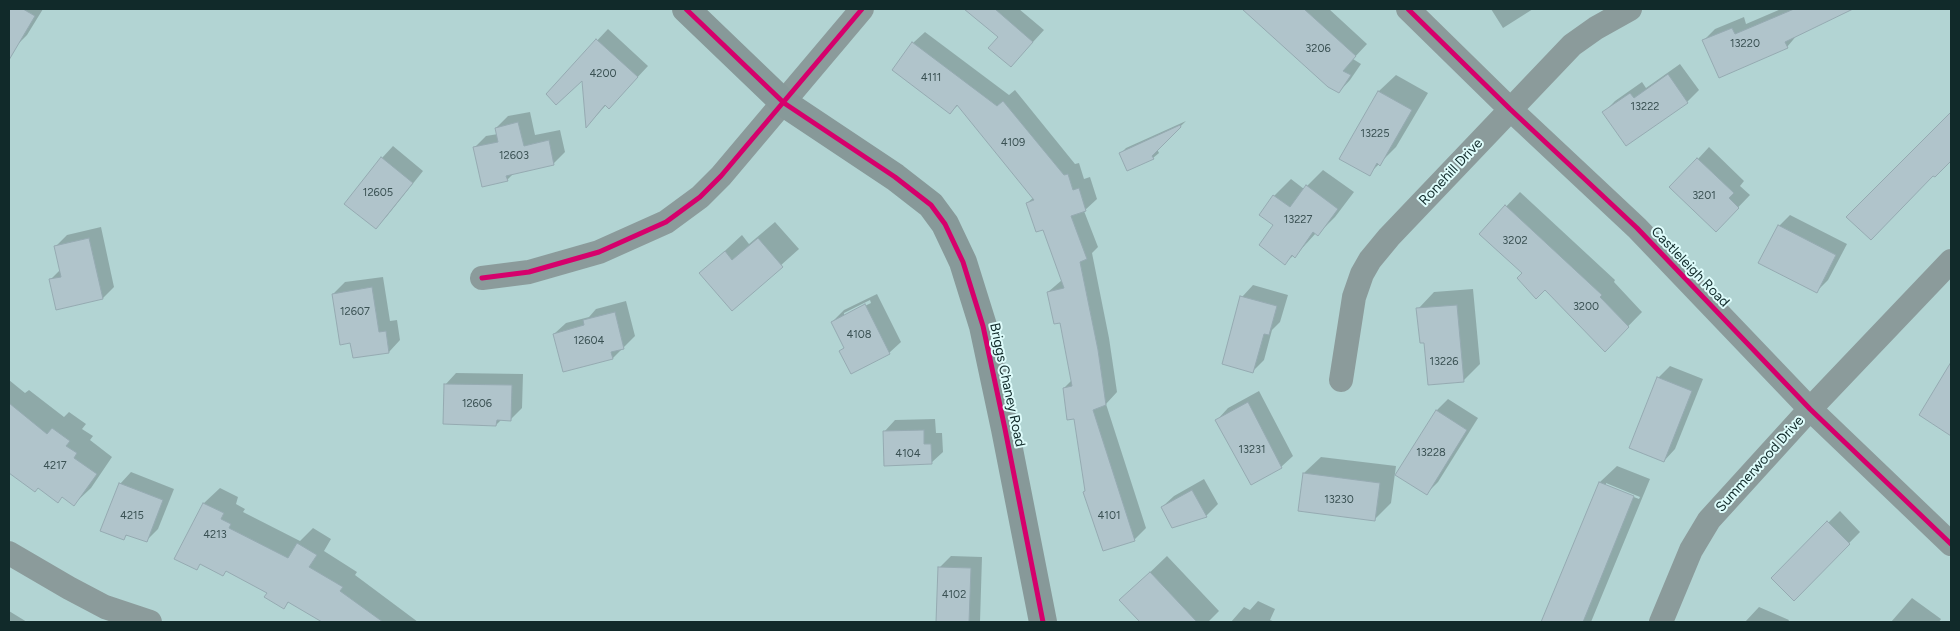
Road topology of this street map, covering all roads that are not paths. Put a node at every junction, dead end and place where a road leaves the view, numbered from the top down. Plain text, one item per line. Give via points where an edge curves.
1 (686, 9) edge
2 (862, 9) edge
3 (1408, 9) edge
4 (1630, 9) edge
5 (784, 103) junction
6 (1510, 109) junction
7 (1951, 261) edge
8 (482, 278) dead end
9 (1341, 380) dead end
10 (1810, 409) junction
11 (1951, 544) edge
12 (9, 553) edge
13 (150, 622) edge
14 (1043, 622) edge
15 (1661, 622) edge

1 - 5 main road, Briggs Chaney Road
2 - 5 street
3 - 6 street, Castleleigh Road
4 - 6 street, Ronehill Drive via 1572,45
5 - 8 street via 716,181 666,222 599,252 529,272
5 - 14 main road, Briggs Chaney Road via 895,177 931,205 945,224 963,262 983,326
6 - 9 street, Ronehill Drive via 1370,260 1354,297
6 - 10 street, Castleleigh Road via 1637,228
7 - 10 street, Summerwood Drive
10 - 11 street, Castleleigh Road
10 - 15 street, Summerwood Drive via 1709,520 1691,550
12 - 13 street via 105,607

